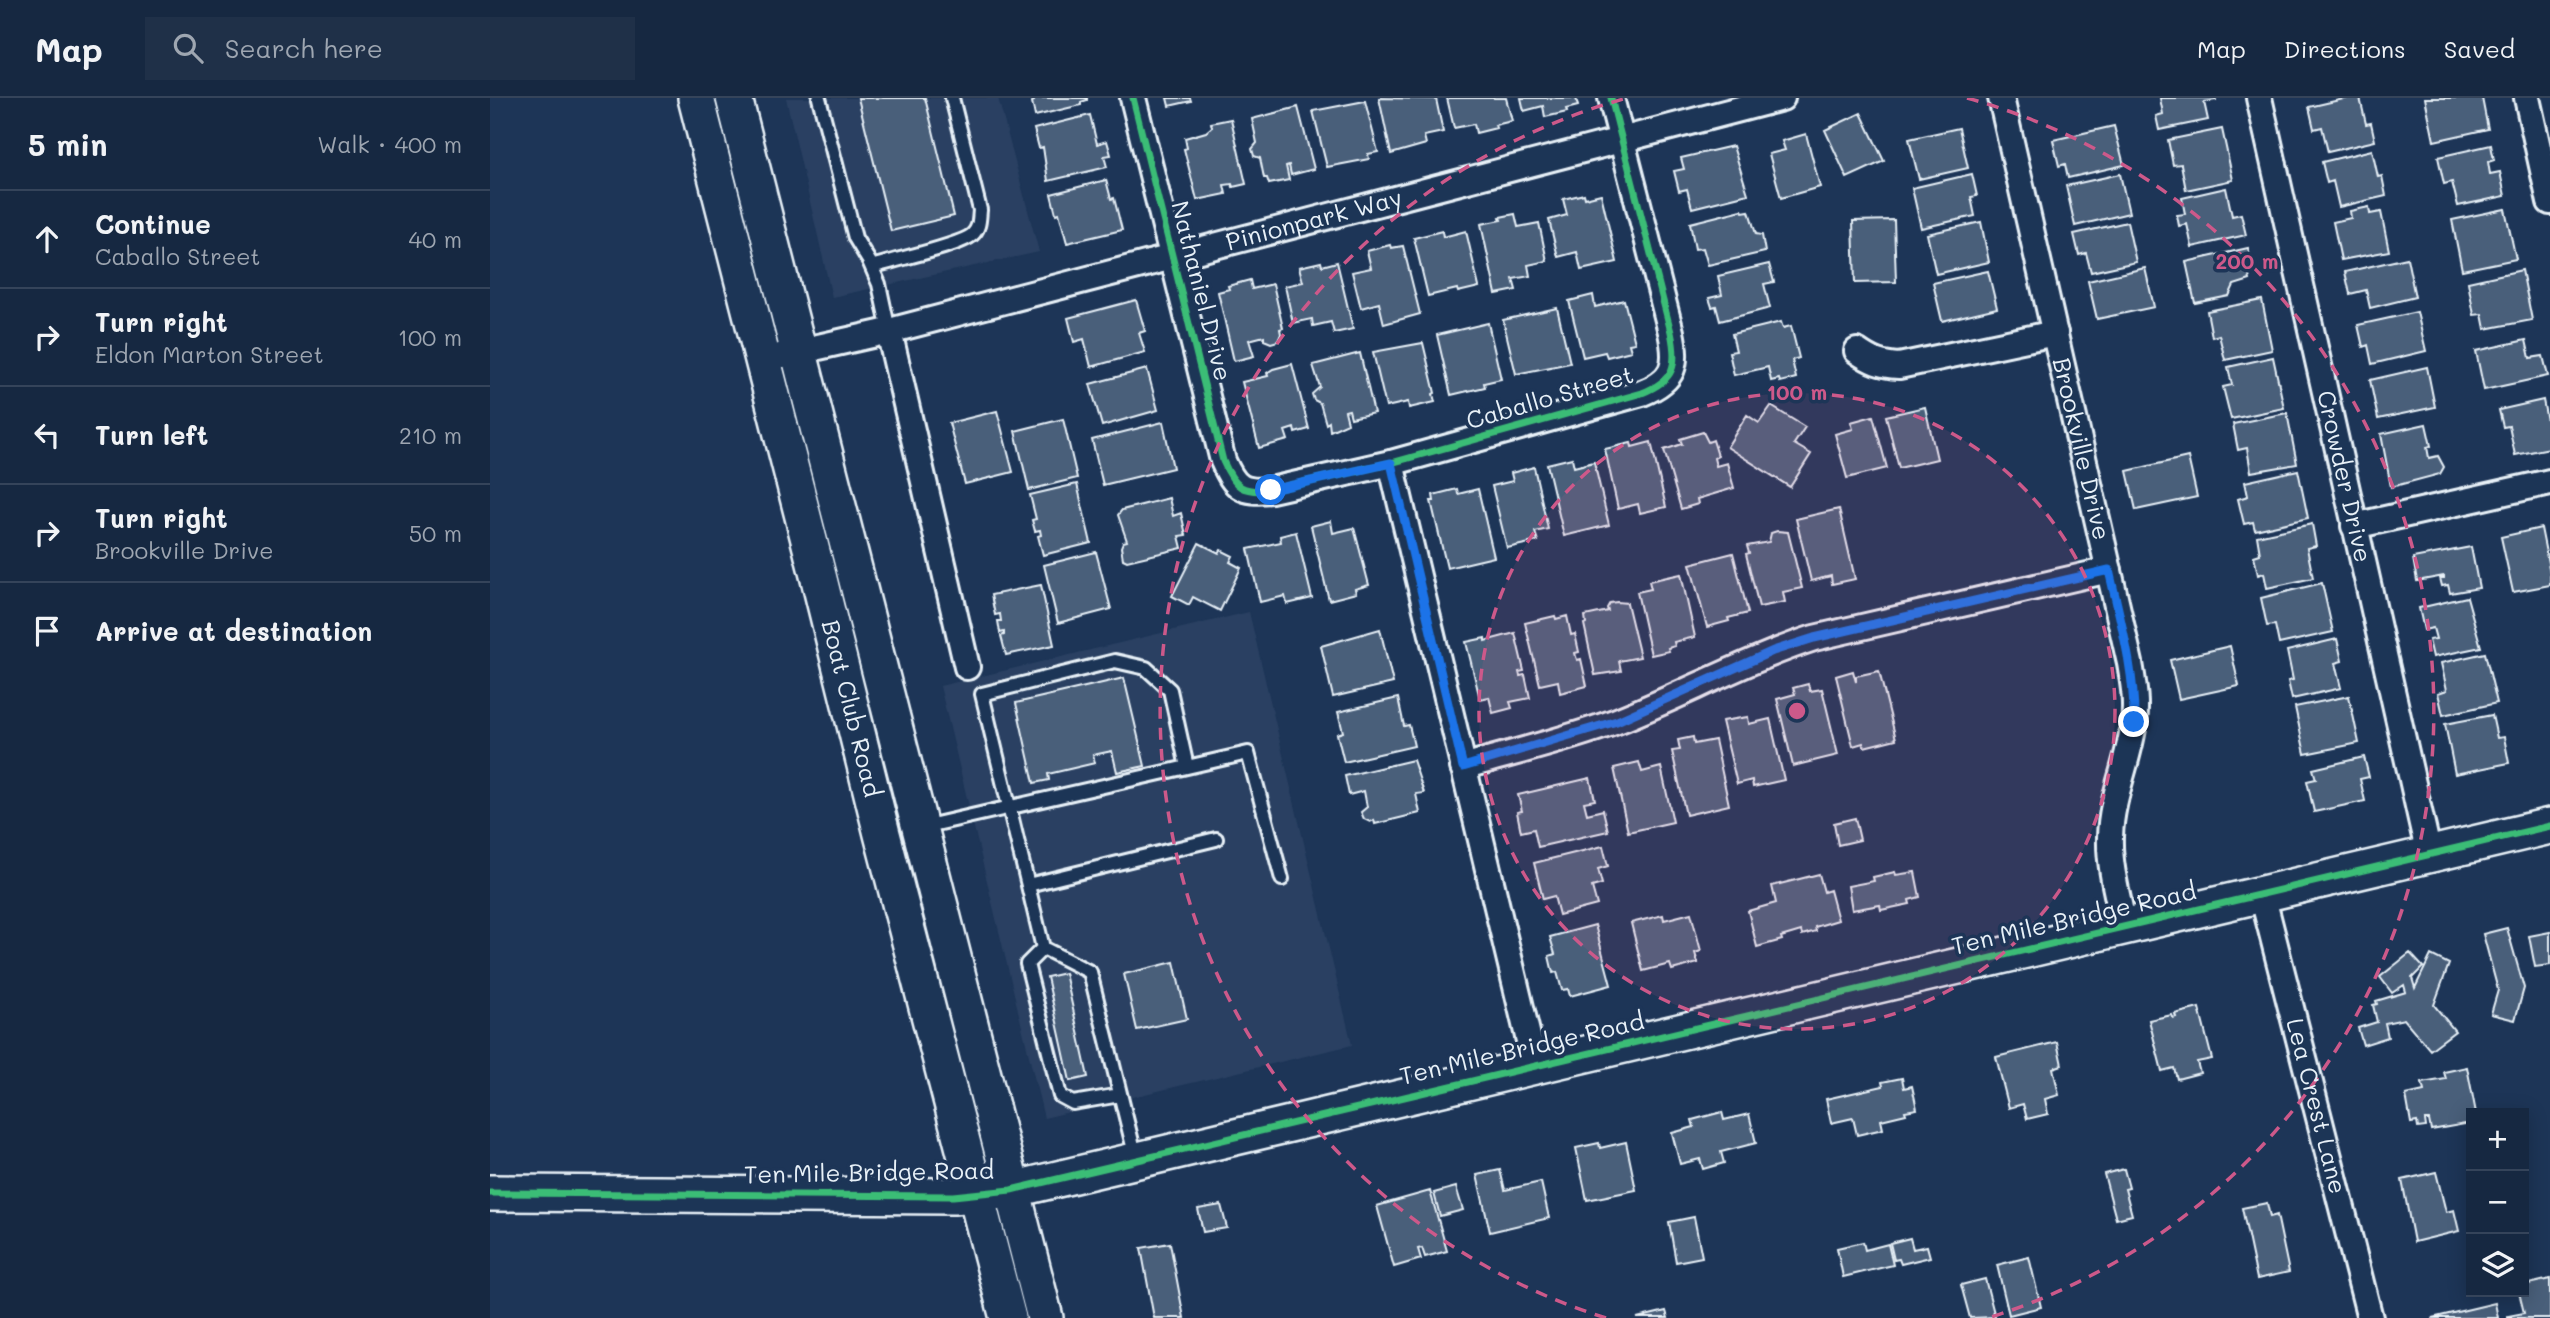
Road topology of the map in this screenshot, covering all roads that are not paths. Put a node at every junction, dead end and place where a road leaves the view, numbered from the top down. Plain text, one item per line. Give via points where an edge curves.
1 (696, 98) edge
2 (734, 98) edge
3 (818, 98) edge
4 (952, 98) edge
5 (1133, 98) edge
6 (1611, 98) edge
7 (1780, 98) edge
8 (2001, 98) edge
9 (2259, 98) edge
10 (2527, 98) edge
11 (1621, 140) junction
12 (2547, 170) edge
13 (2550, 202) edge
14 (1173, 256) junction
15 (872, 267) junction
16 (888, 331) junction
17 (2055, 333) junction
18 (799, 351) junction
19 (1857, 351) dead end
20 (762, 360) junction
21 (1391, 463) junction
22 (2550, 482) edge
23 (1240, 488) joint
24 (2354, 526) junction
25 (2109, 570) junction
26 (967, 667) dead end
27 (1187, 767) junction
28 (1463, 767) junction
29 (1010, 808) junction
30 (2550, 826) edge
31 (919, 828) junction
32 (1216, 839) dead end
33 (2429, 855) junction
34 (1282, 879) dead end
35 (1028, 885) junction
36 (2262, 894) junction
37 (2124, 927) junction
38 (1043, 948) junction
39 (1535, 1066) junction
40 (1121, 1095) junction
41 (1136, 1160) junction
42 (1011, 1189) junction
43 (490, 1193) edge
44 (977, 1194) junction
45 (1008, 1318) edge
46 (1045, 1318) edge
47 (2370, 1318) edge

1 - 20 main road, Boat Club Road
2 - 18 main road, Boat Club Road
3 - 15 lane via 855,237
4 - 15 lane via 980,210 979,226 971,236 950,245
5 - 14 street, Nathaniel Drive
6 - 11 street, Caballo Street
7 - 11 street, Pinionpark Way
8 - 17 street, Brookville Drive
9 - 24 street, Crowder Drive
10 - 12 street
11 - 14 street, Pinionpark Way
11 - 21 street, Caballo Street via 1671,331 1675,351 1671,374 1658,387 1642,393
12 - 13 street
14 - 16 street, Pinionpark Way
14 - 23 street, Nathaniel Drive via 1223,461
15 - 16 lane
16 - 18 street, Pinionpark Way
16 - 26 street
17 - 19 street via 1899,366 1871,361
17 - 25 street, Brookville Drive
18 - 20 street, Pinionpark Way
18 - 31 main road, Boat Club Road
20 - 44 main road, Boat Club Road
21 - 23 street, Caballo Street via 1271,490
21 - 28 street
22 - 24 street
24 - 33 street, Crowder Drive
25 - 28 street via 1814,638 1773,651 1617,721
25 - 37 street, Brookville Drive via 2135,695 2134,722 2114,800 2110,837
27 - 29 lane
27 - 29 lane via 1170,690 1146,668 1115,661 982,694
27 - 34 lane via 1248,753
28 - 39 street
29 - 31 lane
29 - 35 lane
30 - 33 main road, Ten Mile Bridge Road
31 - 42 main road, Boat Club Road
32 - 35 lane
33 - 36 main road, Ten Mile Bridge Road
35 - 38 lane
36 - 37 main road, Ten Mile Bridge Road
36 - 47 street, Lea Crest Lane
37 - 39 main road, Ten Mile Bridge Road
38 - 40 lane via 1090,972
38 - 40 lane via 1027,964 1060,1096 1073,1103
39 - 41 main road, Ten Mile Bridge Road
40 - 41 lane
41 - 42 main road, Ten Mile Bridge Road
42 - 44 main road, Ten Mile Bridge Road
42 - 46 main road, Boat Club Road
43 - 44 main road, Ten Mile Bridge Road
44 - 45 main road, Boat Club Road

